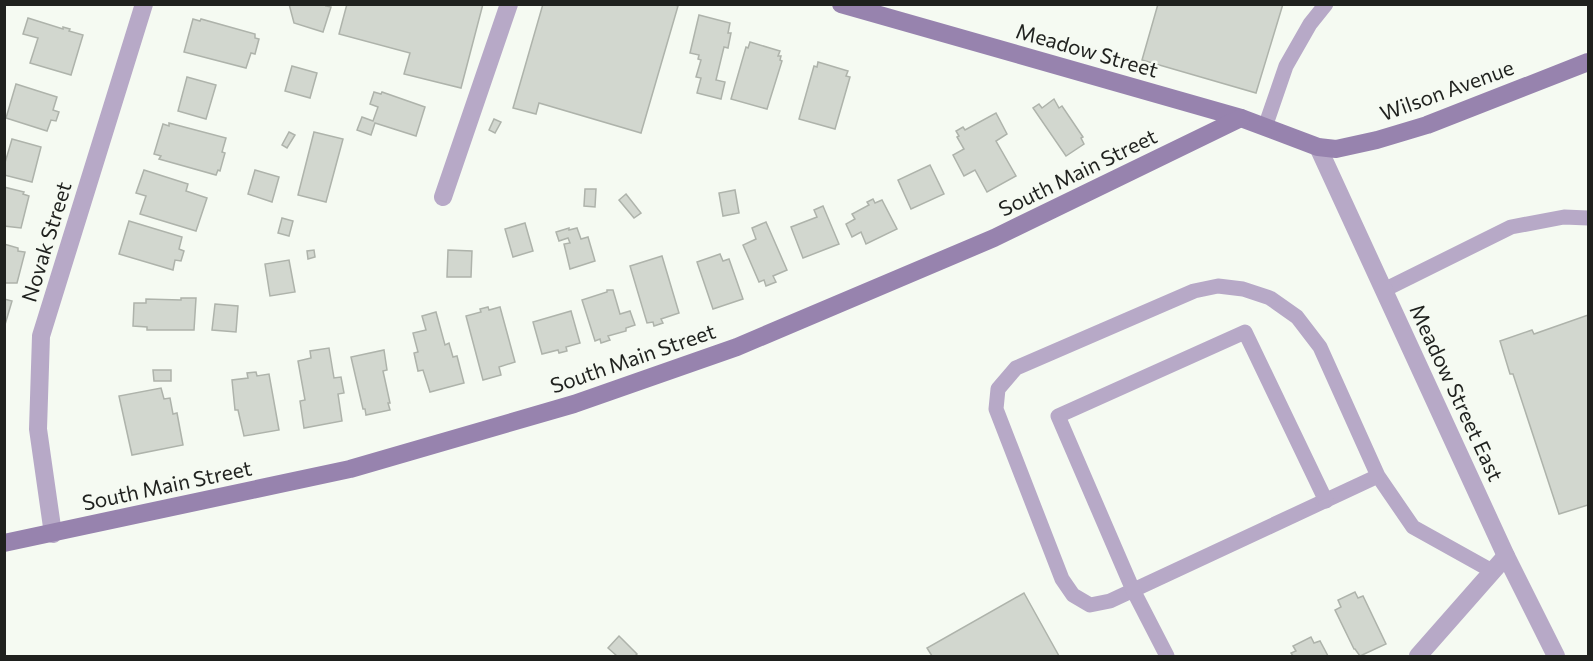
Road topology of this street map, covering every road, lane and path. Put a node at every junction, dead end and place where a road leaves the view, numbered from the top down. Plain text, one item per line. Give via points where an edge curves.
1 (144, 4) edge
2 (509, 4) edge
3 (841, 4) edge
4 (1326, 4) edge
5 (1588, 62) edge
6 (1241, 118) junction
7 (1266, 128) junction
8 (1318, 147) junction
9 (443, 197) dead end
10 (1588, 218) edge
11 (1384, 290) junction
12 (1378, 476) junction
13 (1326, 501) junction
14 (53, 534) junction
15 (4, 543) edge
16 (1506, 556) junction
17 (1492, 571) junction
18 (1133, 590) junction
19 (1167, 657) edge
20 (1418, 657) edge
21 (1556, 657) edge

1 - 14 street, Novak Street via 41,336 38,429
2 - 9 street
3 - 6 main road, Meadow Street
4 - 7 lane via 1286,66
5 - 8 main road, Wilson Avenue via 1398,135 1336,149
6 - 7 main road, Meadow Street
6 - 14 main road, South Main Street via 994,238 704,359 574,404 350,469
7 - 8 main road, Meadow Street
8 - 11 street, Meadow Street East
10 - 11 lane via 1564,217 1511,226
11 - 16 street, Meadow Street East
12 - 13 lane
12 - 17 lane via 1413,527
12 - 18 lane via 1320,347 1297,317 1270,298 1243,289 1218,286 1194,291 1016,368 998,389 996,409 1062,579 1073,595 1090,605
13 - 18 lane
13 - 18 lane via 1245,333 1058,416
14 - 15 main road, South Main Street
16 - 17 street
16 - 21 street, Meadow Street East
17 - 20 street
18 - 19 lane

